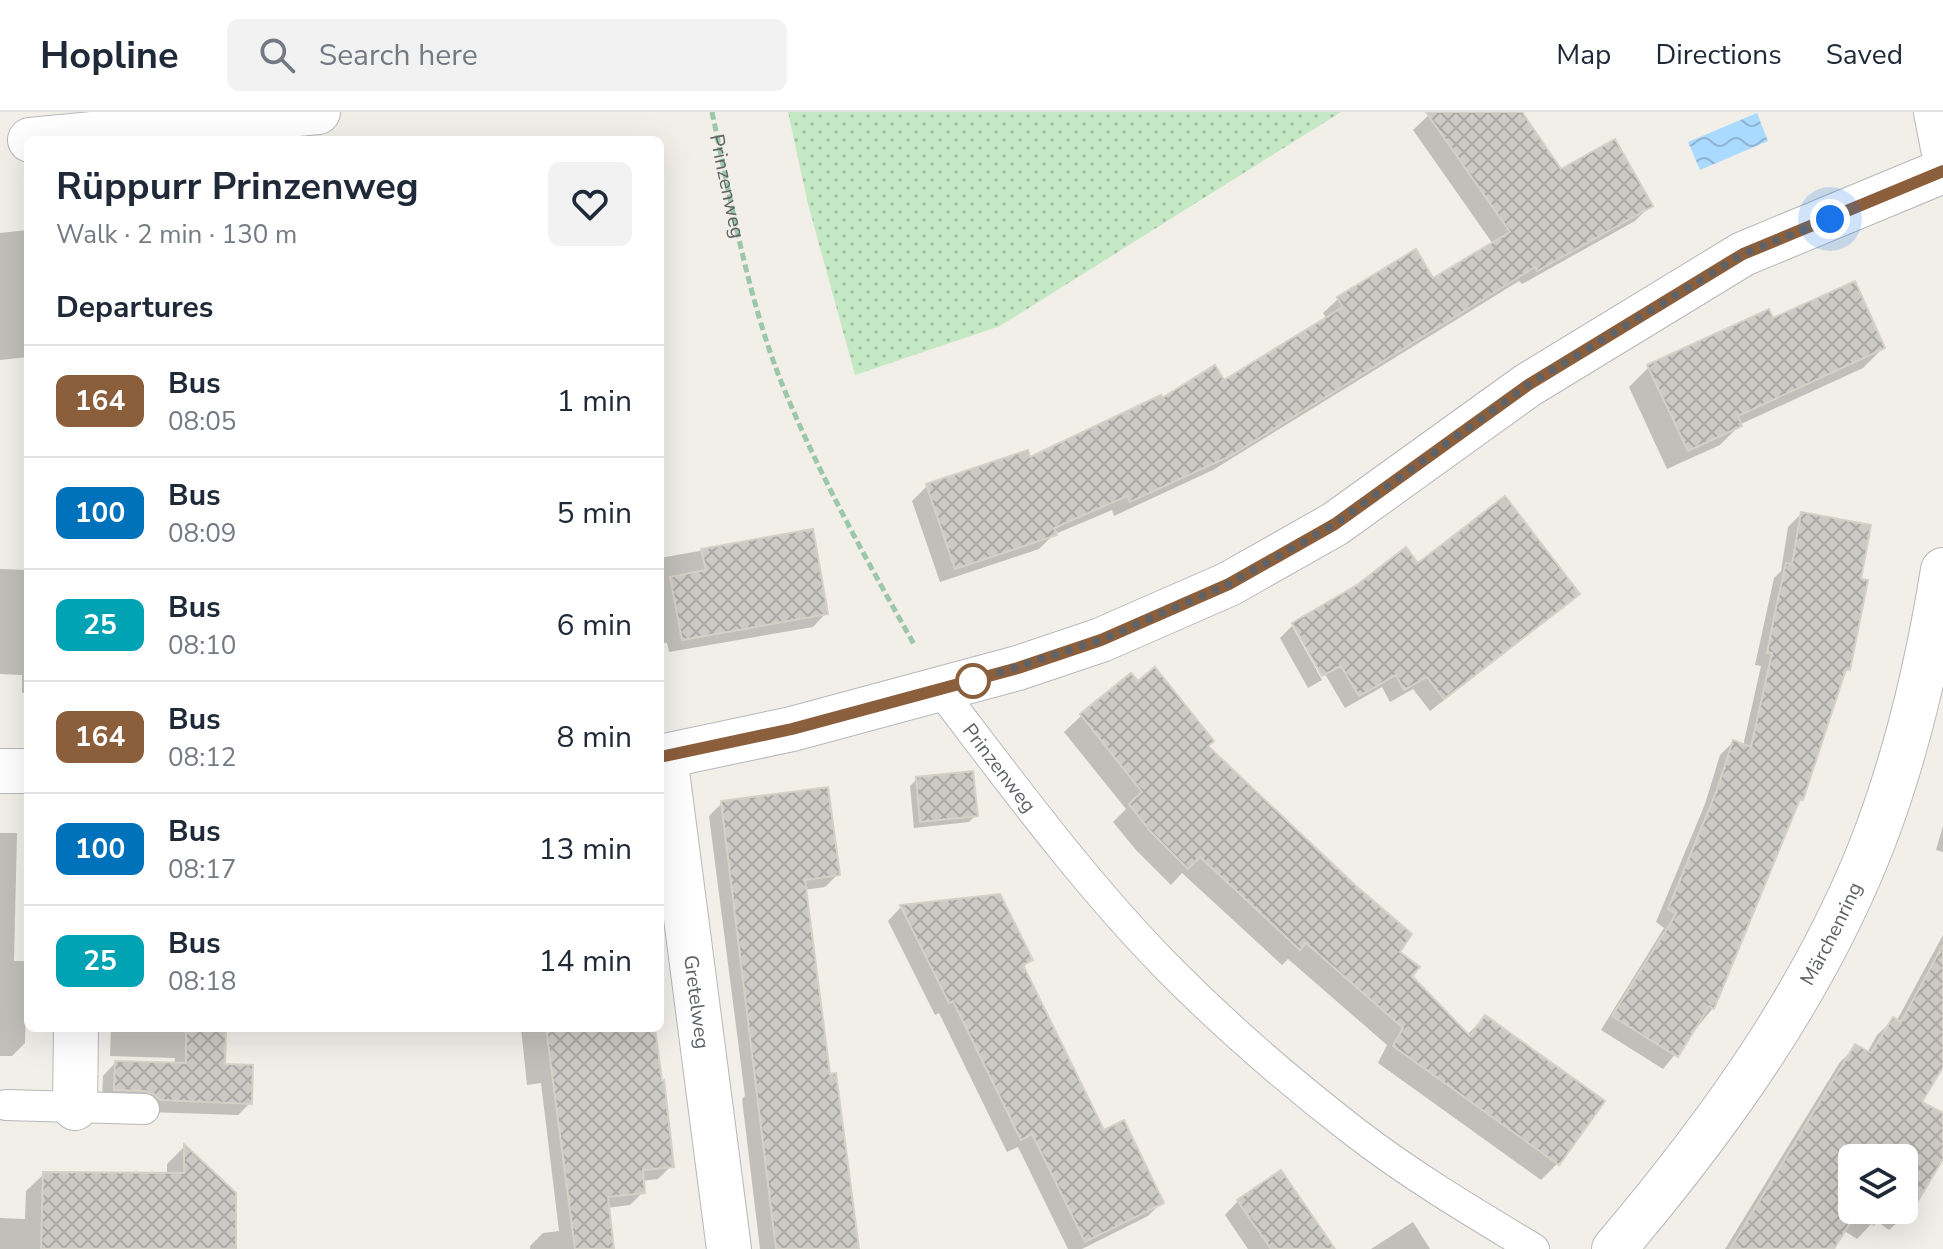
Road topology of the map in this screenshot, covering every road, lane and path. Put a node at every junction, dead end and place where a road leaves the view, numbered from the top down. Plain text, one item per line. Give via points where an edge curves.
1 (318, 112) edge
2 (712, 112) edge
3 (1936, 112) edge
4 (70, 136) edge
5 (24, 141) edge
6 (0, 143) edge
7 (1943, 148) edge
8 (1943, 171) edge
9 (1943, 570) edge
10 (940, 690) junction
11 (664, 757) edge
12 (0, 771) edge
13 (24, 771) edge
14 (664, 772) edge
15 (76, 1032) edge
16 (6, 1105) dead end
17 (75, 1108) junction
18 (144, 1109) dead end
19 (729, 1249) edge
20 (1534, 1249) edge
21 (1614, 1249) edge

1 - 4 street
2 - 10 path, Prinzenweg via 745,265 782,383 871,569
3 - 7 street
5 - 6 street
8 - 10 street via 1743,254 1528,385 1335,524 1229,584 1101,640
9 - 21 street, Märchenring via 1908,736 1841,916 1800,994 1747,1076 1677,1175
10 - 11 street
10 - 20 lane, Prinzenweg via 1072,863 1166,966 1357,1134
12 - 13 street
14 - 19 street, Gretelweg
15 - 17 street
16 - 17 lane
17 - 18 lane

